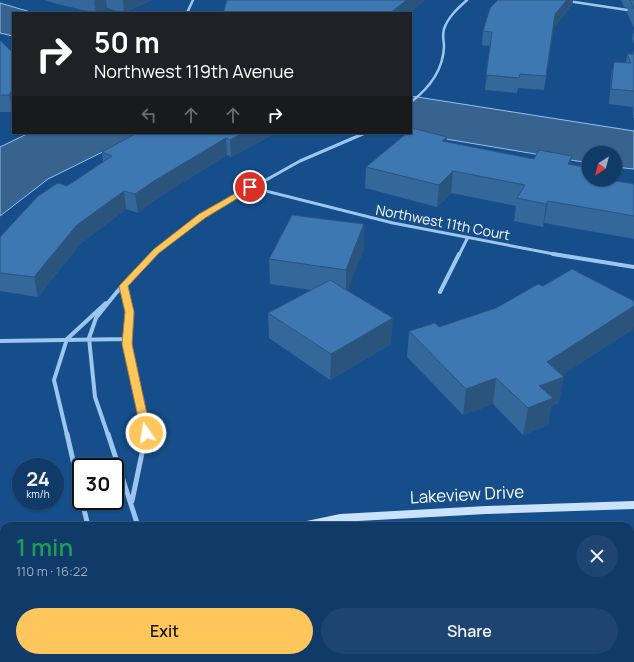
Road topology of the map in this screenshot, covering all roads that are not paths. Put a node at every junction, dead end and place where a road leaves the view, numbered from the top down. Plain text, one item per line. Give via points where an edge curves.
1 (193, 0) edge
2 (467, 0) edge
3 (561, 0) edge
4 (634, 11) edge
5 (187, 12) edge
6 (412, 101) edge
7 (364, 134) edge
8 (250, 187) junction
9 (467, 239) junction
10 (634, 267) edge
11 (123, 286) junction
12 (440, 292) dead end
13 (116, 293) junction
14 (89, 338) junction
15 (67, 339) junction
16 (127, 339) junction
17 (0, 341) edge
18 (72, 458) edge
19 (131, 502) junction
20 (634, 505) edge
21 (84, 510) edge
22 (87, 522) edge
23 (137, 522) edge
24 (321, 522) edge

1 - 5 street
2 - 6 street via 453,13 442,32 444,48 438,71
3 - 4 street
7 - 8 street via 300,161
8 - 9 street, Northwest 11th Court via 314,206
8 - 11 street via 202,216 162,247
9 - 10 street, Northwest 11th Court
9 - 12 street
11 - 13 street
11 - 16 street via 130,312
13 - 14 street via 96,318
13 - 15 street
14 - 15 street
14 - 16 street
14 - 19 street via 95,397
15 - 17 street
15 - 18 street via 54,380
16 - 19 street via 146,433
19 - 23 street
20 - 24 street, Lakeview Drive via 486,510 340,518
21 - 22 street

